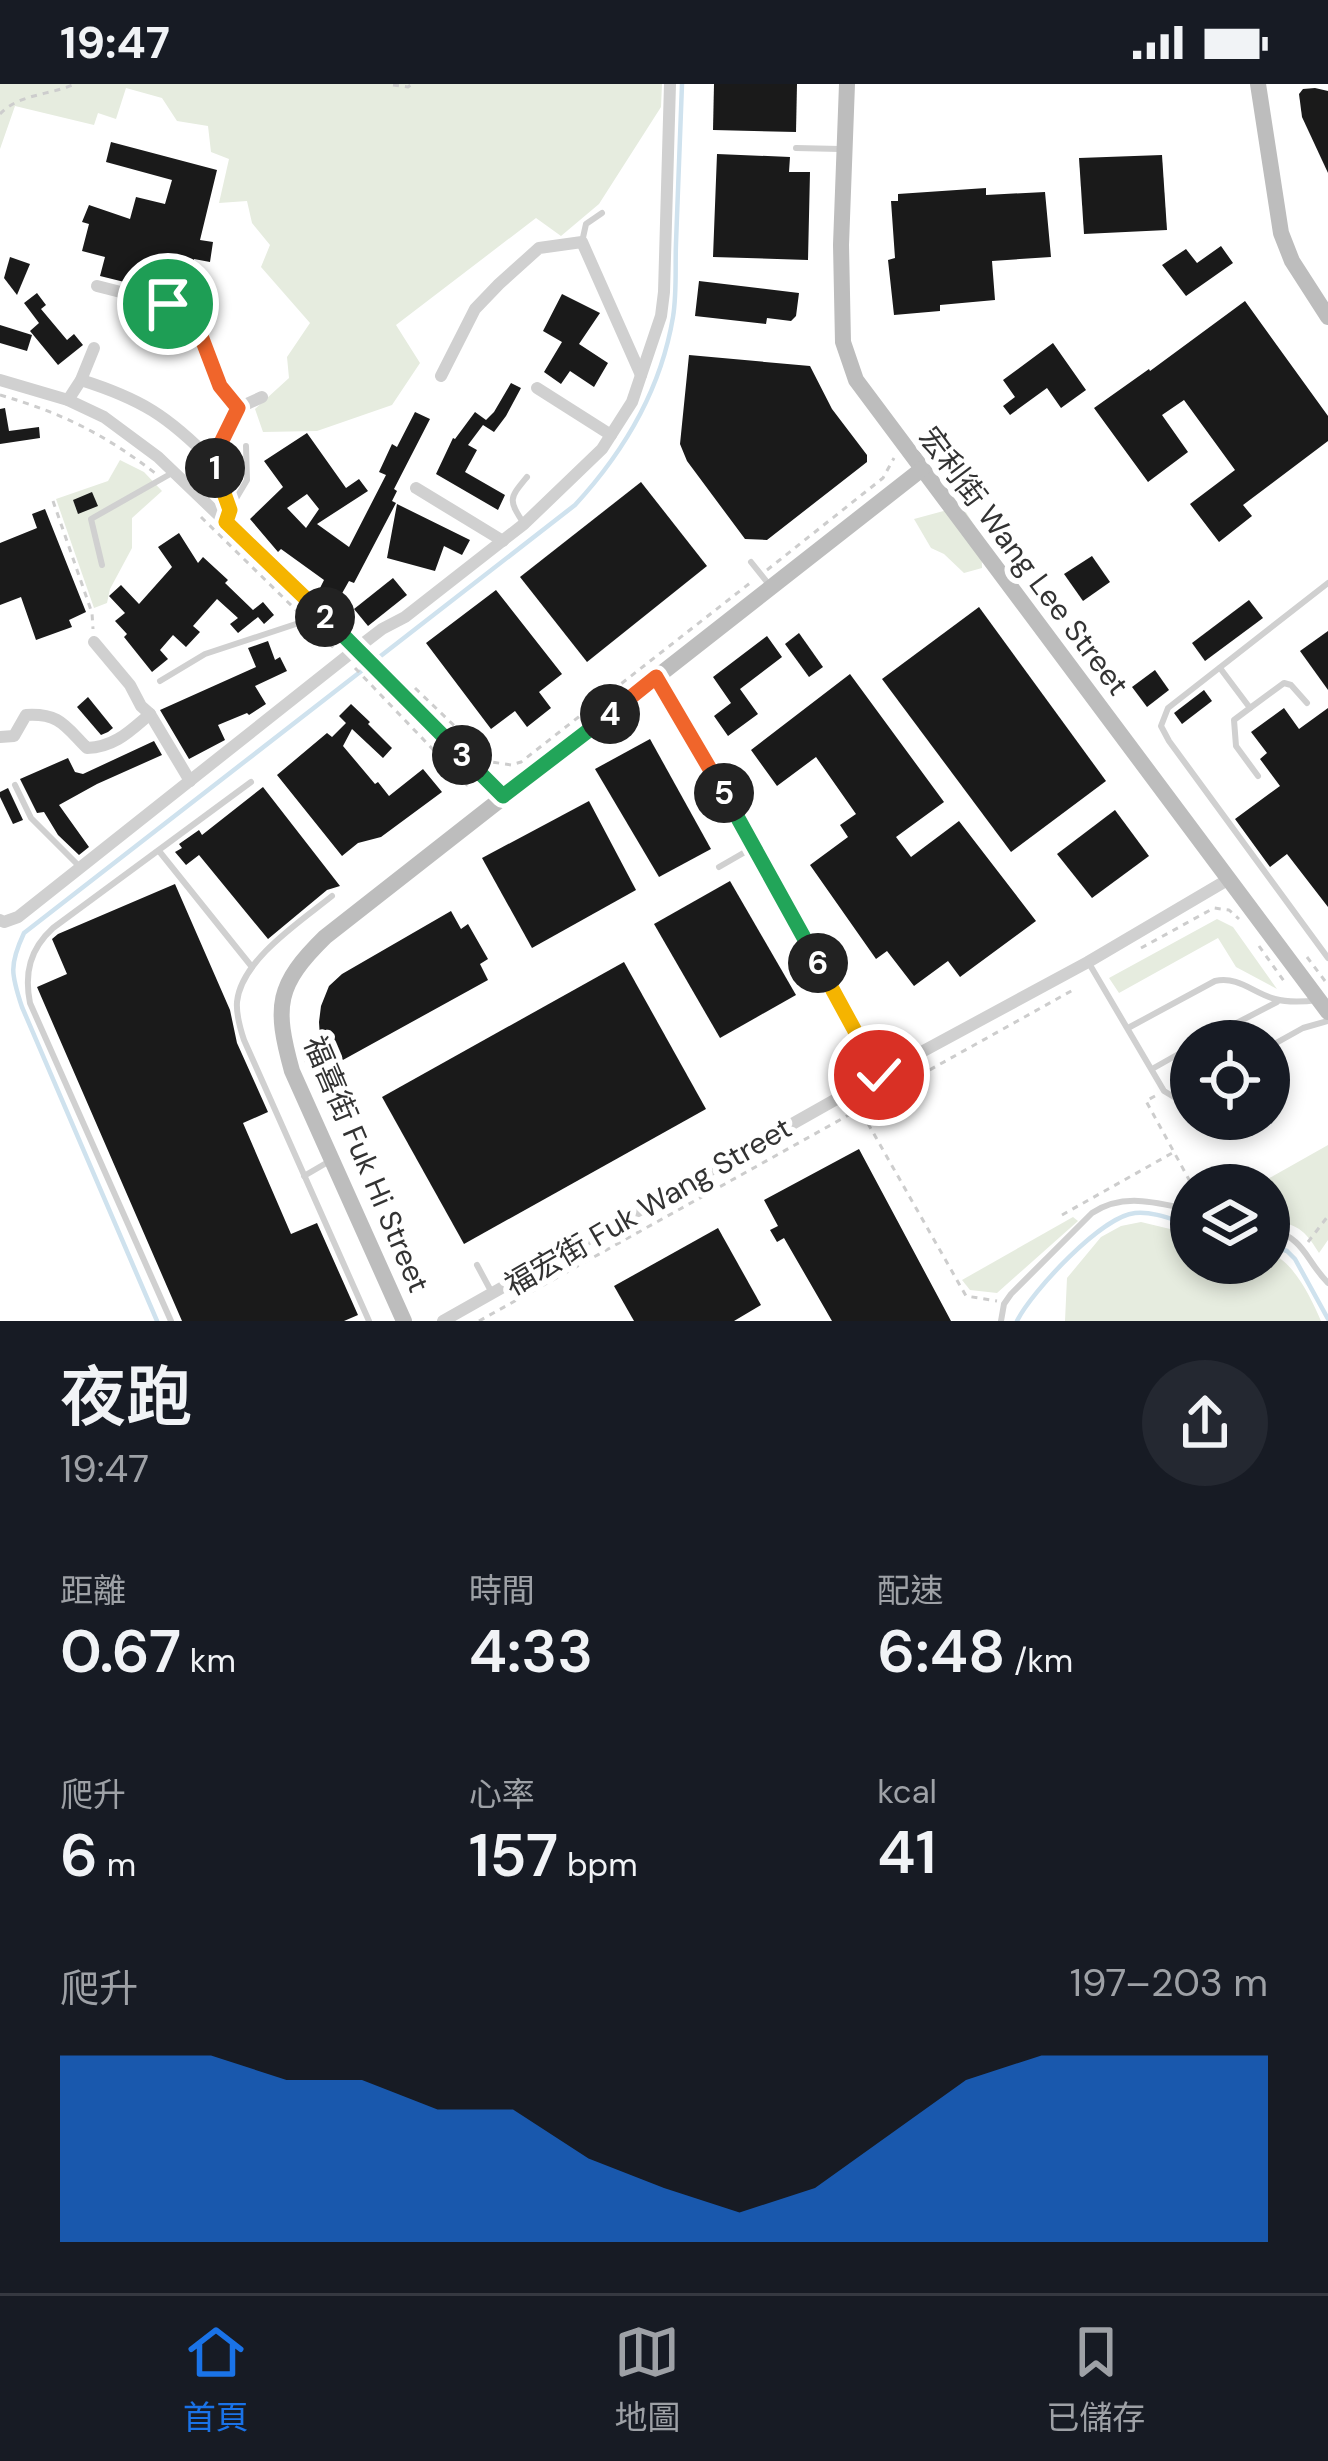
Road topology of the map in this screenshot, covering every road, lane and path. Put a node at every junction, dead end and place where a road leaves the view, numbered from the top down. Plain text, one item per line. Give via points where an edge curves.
1 (75, 84) edge
2 (393, 84) edge
3 (412, 84) edge
4 (670, 84) edge
5 (848, 84) edge
6 (1261, 84) edge
7 (0, 114) edge
8 (796, 148) dead end
9 (845, 149) junction
10 (602, 214) dead end
11 (582, 242) junction
12 (97, 286) dead end
13 (1328, 316) edge
14 (94, 348) dead end
15 (641, 375) junction
16 (441, 376) dead end
17 (0, 380) edge
18 (80, 380) junction
19 (537, 388) dead end
20 (0, 395) edge
21 (262, 397) dead end
22 (68, 400) junction
23 (238, 408) junction
24 (611, 435) junction
25 (246, 446) dead end
26 (212, 461) junction
27 (891, 467) dead end
28 (922, 469) junction
29 (168, 475) junction
30 (527, 477) dead end
31 (416, 488) dead end
32 (52, 501) dead end
33 (194, 510) dead end
34 (228, 516) junction
35 (524, 524) junction
36 (503, 541) junction
37 (751, 562) dead end
38 (102, 565) dead end
39 (766, 581) junction
40 (1328, 583) edge
41 (323, 615) junction
42 (306, 620) junction
43 (94, 643) joint
44 (353, 656) junction
45 (1220, 668) junction
46 (656, 677) junction
47 (375, 678) junction
48 (407, 680) dead end
49 (160, 681) dead end
50 (1307, 703) dead end
51 (1250, 707) junction
52 (150, 714) junction
53 (0, 737) edge
54 (1258, 776) dead end
55 (190, 781) junction
56 (251, 782) dead end
57 (16, 784) dead end
58 (467, 785) dead end
59 (503, 796) junction
60 (754, 847) junction
61 (159, 851) junction
62 (80, 867) junction
63 (718, 867) dead end
64 (1229, 879) junction
65 (332, 896) dead end
66 (0, 920) edge
67 (1242, 923) dead end
68 (1253, 938) dead end
69 (1300, 947) dead end
70 (1142, 948) dead end
71 (1328, 958) edge
72 (1088, 962) junction
73 (252, 967) junction
74 (1286, 984) dead end
75 (1073, 990) dead end
76 (1280, 1001) junction
77 (1326, 1004) edge
78 (1240, 1020) edge
79 (1128, 1028) junction
80 (1290, 1036) edge
81 (299, 1045) dead end
82 (1170, 1059) edge
83 (1151, 1069) junction
84 (879, 1075) junction
85 (313, 1076) dead end
86 (1164, 1091) junction
87 (1170, 1095) edge
88 (862, 1113) dead end
89 (1174, 1152) junction
90 (332, 1161) junction
91 (1181, 1164) edge
92 (304, 1176) junction
93 (1170, 1206) edge
94 (1062, 1215) dead end
95 (1328, 1216) edge
96 (1290, 1237) edge
97 (1304, 1248) junction
98 (477, 1265) dead end
99 (1328, 1283) edge
100 (493, 1294) junction
101 (1004, 1304) junction
102 (171, 1321) edge
103 (369, 1321) edge
104 (404, 1321) edge
105 (443, 1321) edge
106 (478, 1321) edge
107 (1001, 1321) edge

1 - 7 path
2 - 3 path
4 - 15 street via 664,292
5 - 9 street, 宏利街 Wang Lee Street
6 - 13 street via 1281,233
8 - 9 lane
9 - 28 street, 宏利街 Wang Lee Street via 844,342 856,380
10 - 11 lane via 586,224
11 - 15 street
11 - 16 street via 539,248 500,284 475,309
12 - 23 street via 168,304 201,336
14 - 18 street
15 - 24 street
17 - 22 street
18 - 22 street
18 - 26 street via 152,408
19 - 24 street
20 - 29 path via 67,418
21 - 23 street
22 - 29 street via 158,457
23 - 26 street
24 - 35 street
25 - 34 lane via 247,480
26 - 34 street
27 - 39 path
28 - 39 street, 福喜街 Fuk Hi Street
28 - 64 street, 宏利街 Wang Lee Street
29 - 34 street
29 - 38 lane via 91,519
30 - 35 lane via 511,504
31 - 36 street
32 - 43 path via 92,613
33 - 42 path
34 - 41 street
35 - 36 street
36 - 44 street
37 - 39 lane
39 - 46 street, 福喜街 Fuk Hi Street
39 - 48 path via 511,766 492,762
40 - 45 lane
41 - 42 lane
41 - 44 street
42 - 44 path
42 - 49 lane via 205,654
43 - 52 street
44 - 47 street
44 - 47 path
44 - 55 street
45 - 51 lane
45 - 71 lane via 1168,707 1161,725
46 - 59 street, 福喜街 Fuk Hi Street
46 - 60 street
47 - 58 path
47 - 59 street
50 - 51 lane via 1283,683
51 - 54 lane via 1234,720 1236,746
52 - 53 street via 118,741 94,748 39,714 26,715 14,736
52 - 55 street
55 - 62 street
56 - 61 lane
57 - 62 lane via 31,818
59 - 90 street, 福喜街 Fuk Hi Street via 325,937 282,995 292,1071
60 - 63 lane
60 - 84 street
61 - 73 lane
61 - 102 lane via 40,939 27,975 30,1003
62 - 66 street via 18,917
64 - 72 street, 福宏街 Fuk Wang Street
64 - 77 street, 宏利街 Wang Lee Street
65 - 73 lane
67 - 70 path via 1214,908
68 - 74 path
69 - 77 path
72 - 79 lane
72 - 84 street, 福宏街 Fuk Wang Street
73 - 92 lane via 238,997 240,1026
75 - 106 path
76 - 77 lane
76 - 78 lane
76 - 79 lane via 1226,979
77 - 80 lane
79 - 83 lane
81 - 85 path
82 - 83 lane
83 - 86 lane
84 - 100 street, 福宏街 Fuk Wang Street
86 - 87 lane
86 - 89 path via 1146,1101
88 - 101 path via 966,1296
89 - 91 path
89 - 94 path
90 - 92 lane
90 - 104 street, 福喜街 Fuk Hi Street
92 - 103 lane
93 - 101 lane via 1134,1199 1102,1206
95 - 97 path
96 - 97 lane
97 - 99 lane
98 - 100 lane
100 - 105 street, 福宏街 Fuk Wang Street
101 - 107 lane

